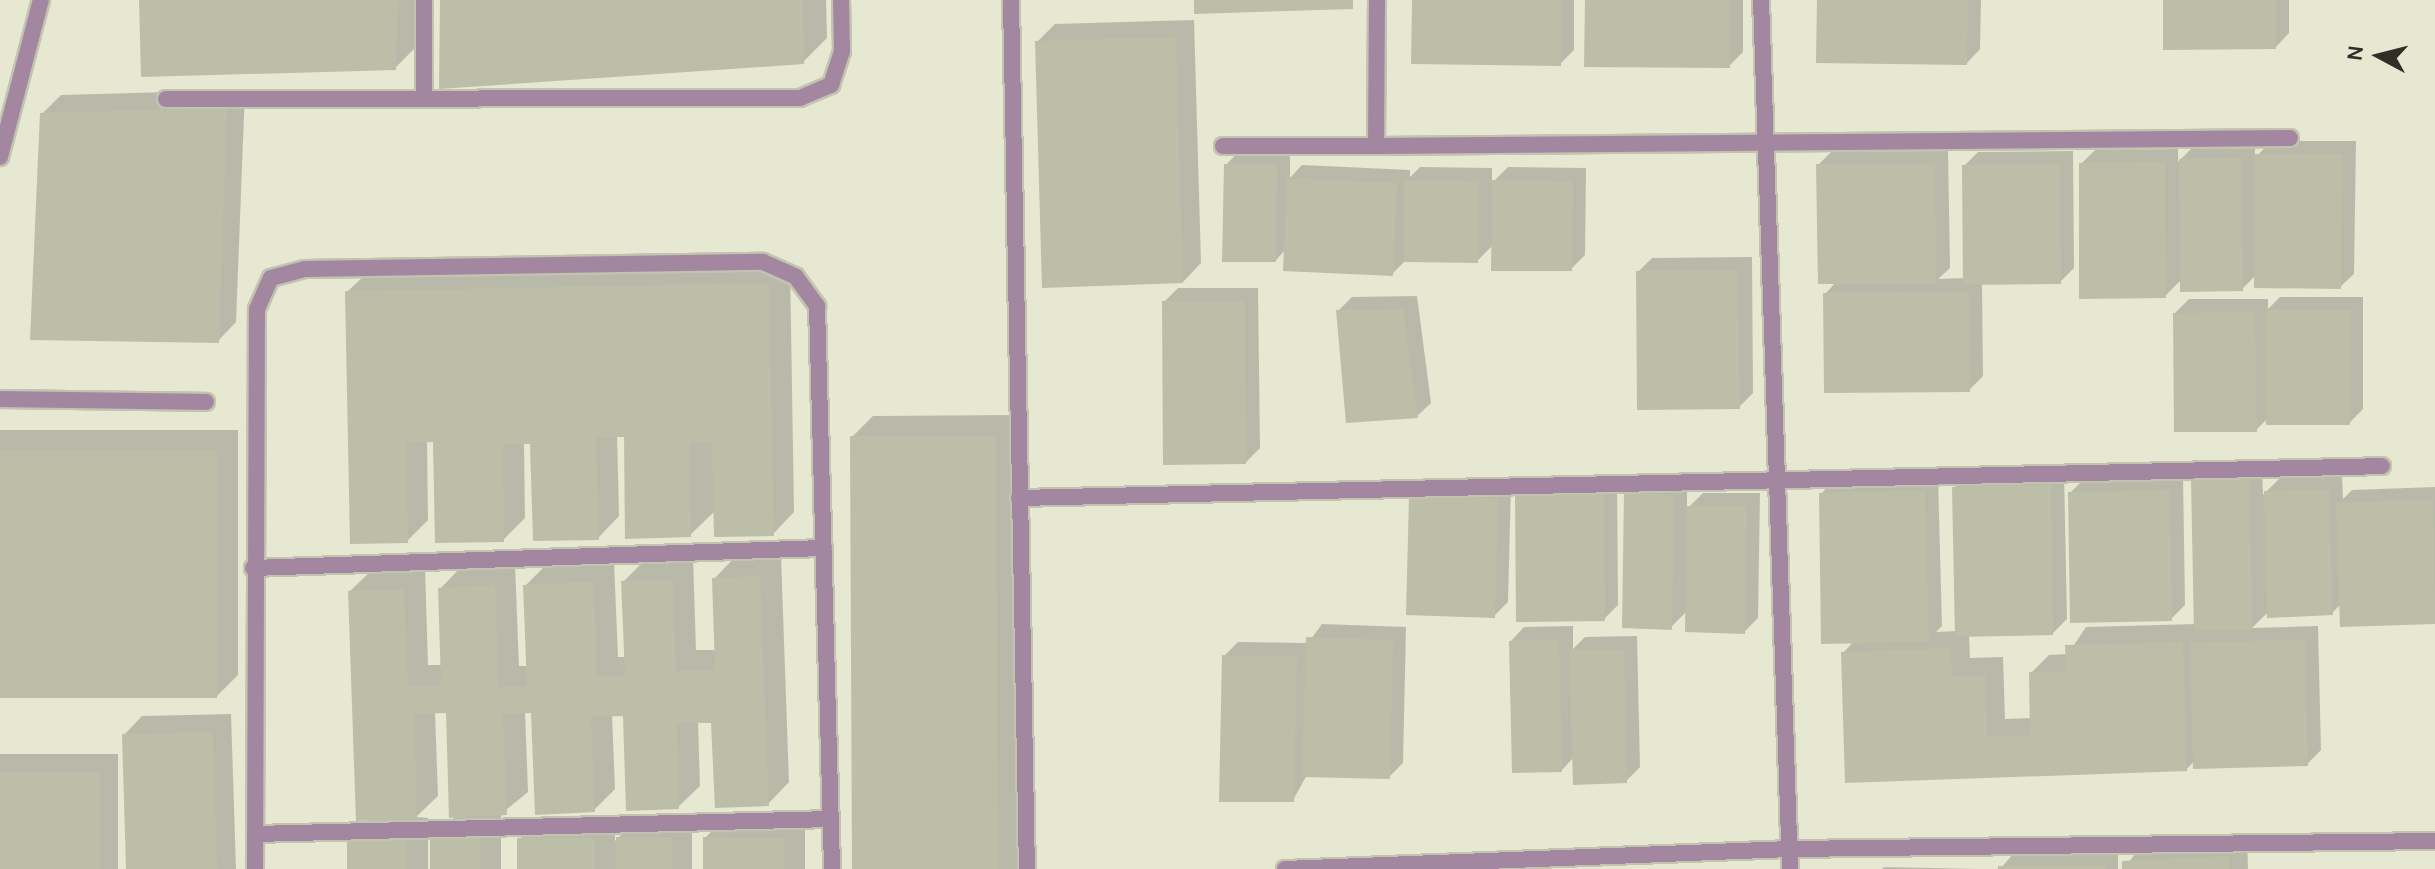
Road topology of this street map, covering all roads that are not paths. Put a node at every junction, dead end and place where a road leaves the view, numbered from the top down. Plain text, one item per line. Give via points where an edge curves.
1 (41, 0) edge
2 (424, 0) edge
3 (841, 0) edge
4 (1011, 0) edge
5 (1377, 0) edge
6 (1761, 0) edge
7 (424, 97) junction
8 (166, 99) dead end
9 (2290, 138) dead end
10 (1768, 140) junction
11 (1223, 146) dead end
12 (1376, 146) junction
13 (0, 157) edge
14 (0, 399) edge
15 (206, 402) dead end
16 (2382, 466) dead end
17 (1777, 483) junction
18 (1019, 498) junction
19 (824, 548) junction
20 (253, 568) junction
21 (831, 819) junction
22 (255, 834) junction
23 (2435, 841) edge
24 (1789, 849) junction
25 (255, 869) edge
26 (832, 869) edge
27 (1027, 869) edge
28 (1285, 869) edge
29 (1790, 869) edge

1 - 13 street
2 - 7 street
3 - 7 street via 842,51 831,85 800,98
4 - 18 street
5 - 12 street
6 - 10 street
7 - 8 street
9 - 10 street
10 - 12 street
10 - 17 street
11 - 12 street
14 - 15 street
16 - 17 street
17 - 18 street via 1544,482
17 - 24 street
18 - 27 street
19 - 20 street
19 - 20 street via 817,306 796,277 763,262 305,269 271,278 257,309
19 - 21 street
20 - 22 street
21 - 22 street
21 - 26 street
22 - 25 street
23 - 24 street
24 - 28 street
24 - 29 street

